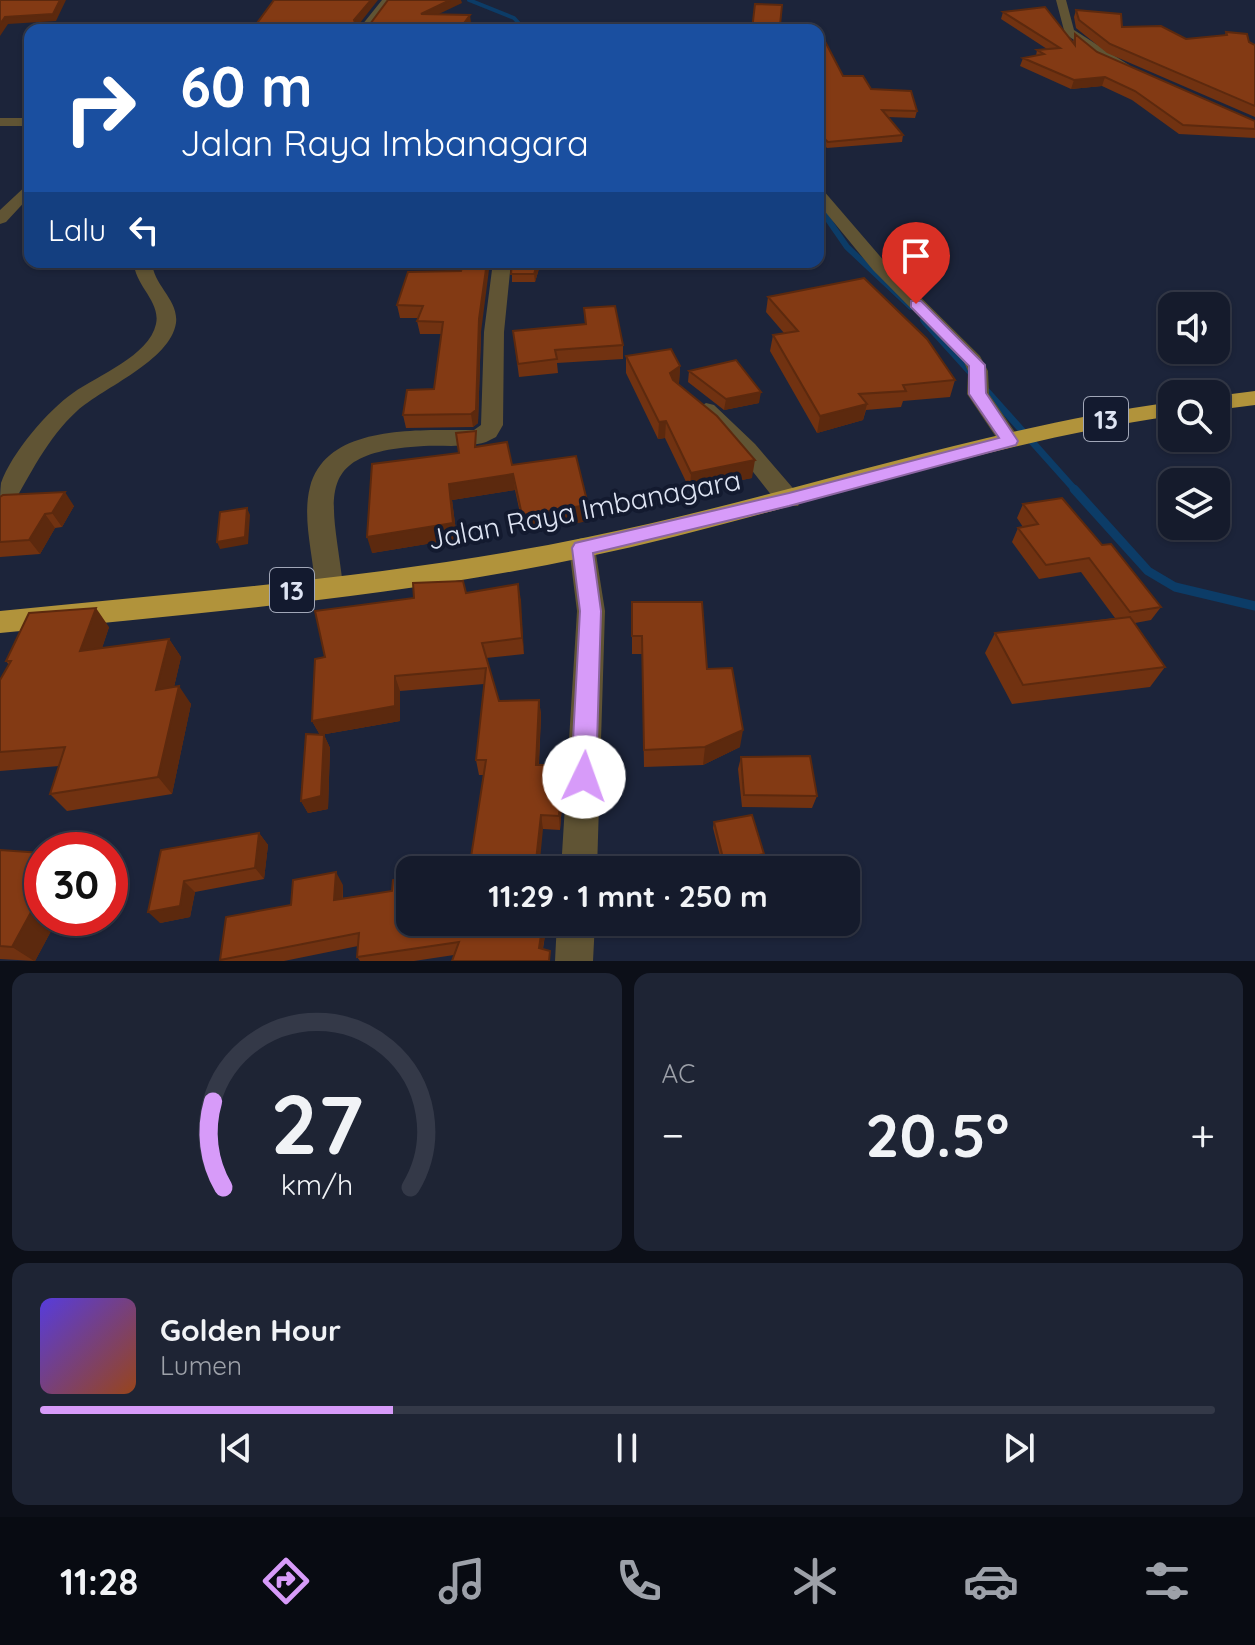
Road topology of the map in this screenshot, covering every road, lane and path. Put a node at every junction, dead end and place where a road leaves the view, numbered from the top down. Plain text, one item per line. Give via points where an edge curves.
1 (387, 0) edge
2 (1061, 0) edge
3 (368, 24) edge
4 (1138, 75) edge
5 (0, 122) edge
6 (24, 122) edge
7 (24, 193) edge
8 (824, 202) edge
9 (0, 219) edge
10 (142, 268) edge
11 (501, 268) edge
12 (683, 391) edge
13 (1255, 398) edge
14 (1230, 401) edge
15 (1158, 411) edge
16 (1013, 440) junction
17 (789, 500) junction
18 (0, 505) edge
19 (582, 548) junction
20 (329, 586) junction
21 (0, 622) edge
22 (580, 856) edge
23 (575, 936) edge
24 (574, 961) edge

1 - 3 street
2 - 4 street via 1069,32
5 - 6 street
7 - 9 street
8 - 16 street via 973,360 977,380
10 - 18 street via 165,312 161,335 67,408 46,431
11 - 20 street via 492,425 478,437 389,442 335,460 323,482 320,511
12 - 17 street via 725,426
13 - 14 highway
15 - 16 highway, Jalan Raya Imbanagara / 13
16 - 17 highway, Jalan Raya Imbanagara / 13
17 - 19 highway, Jalan Raya Imbanagara / 13
19 - 20 highway, Jalan Raya Imbanagara / 13
19 - 22 street via 591,611
20 - 21 highway, Jalan Raya Imbanagara / 13
23 - 24 street

